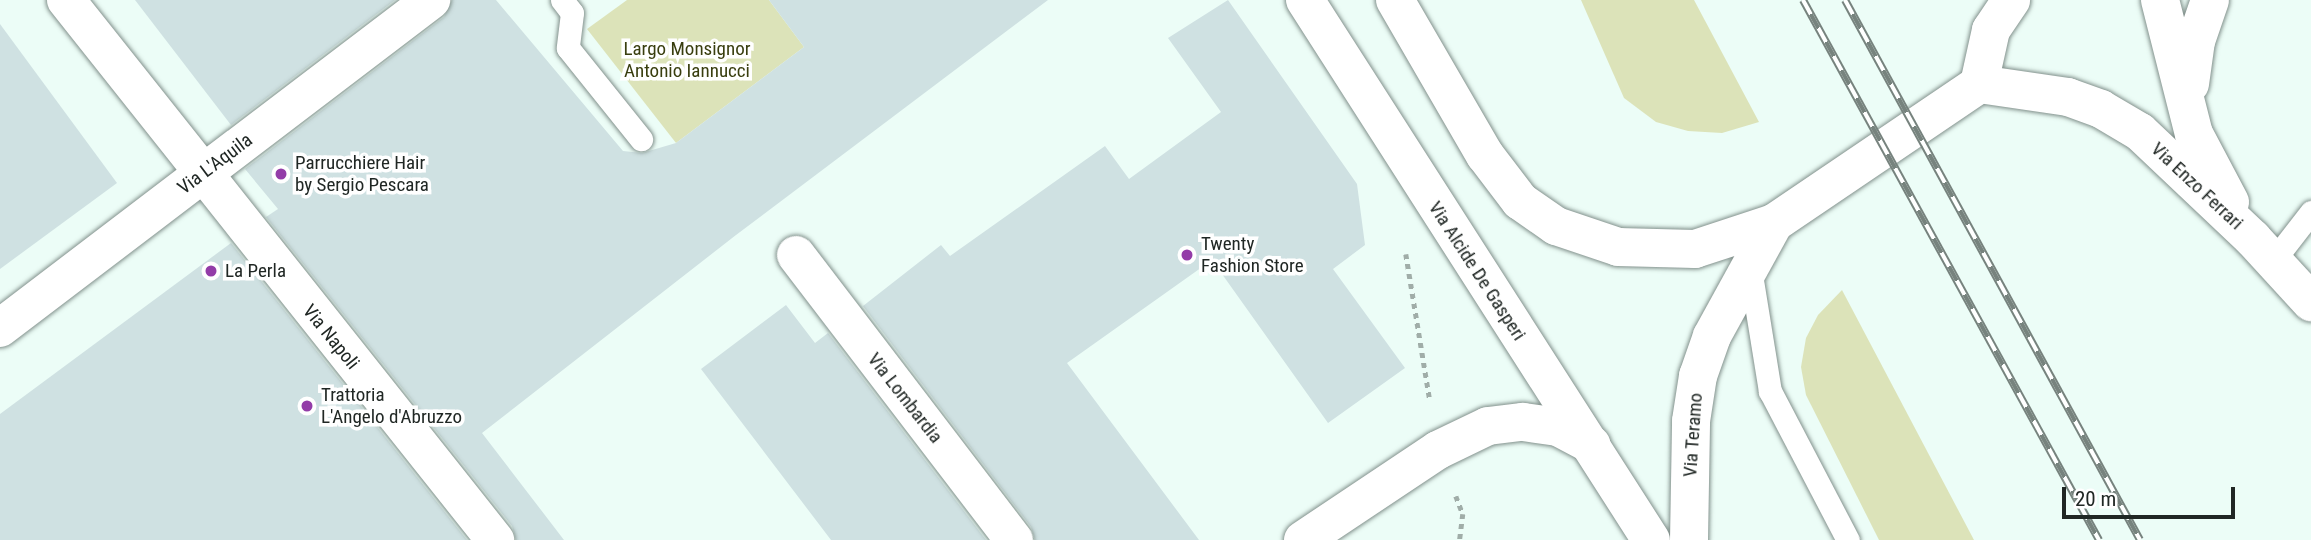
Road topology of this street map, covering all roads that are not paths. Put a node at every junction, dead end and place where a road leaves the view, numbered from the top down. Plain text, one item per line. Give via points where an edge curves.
1 (66, 0) edge
2 (431, 0) edge
3 (1305, 0) edge
4 (1395, 0) edge
5 (2160, 0) edge
6 (2210, 0) edge
7 (567, 7) edge
8 (1999, 10) edge
9 (1979, 85) junction
10 (2186, 106) junction
11 (641, 139) dead end
12 (201, 175) junction
13 (2311, 212) edge
14 (1774, 222) junction
15 (2263, 250) junction
16 (796, 255) dead end
17 (1750, 268) junction
18 (2311, 302) edge
19 (0, 328) edge
20 (1592, 445) junction
21 (495, 540) edge
22 (1014, 540) edge
23 (1303, 540) edge
24 (1651, 540) edge
25 (1689, 540) edge
26 (1848, 540) edge

1 - 12 main road, Via Napoli
2 - 12 main road, Via L'Aquila
3 - 20 main road, Via Alcide De Gasperi
4 - 14 main road, Via Teramo via 1485,155 1520,201 1556,226 1595,242 1666,251 1704,247
5 - 10 main road, Via Enzo Ferrari
6 - 10 main road via 2196,41
7 - 11 lane via 568,48
8 - 9 main road
9 - 14 main road, Via Teramo
9 - 15 main road, Via Enzo Ferrari via 2067,97 2101,109 2140,132
10 - 15 main road, Via Enzo Ferrari via 2200,150
12 - 19 main road, Via L'Aquila
12 - 21 main road, Via Napoli
13 - 15 lane
14 - 17 main road, Via Teramo
15 - 18 main road, Via Enzo Ferrari
16 - 22 main road, Via Lombardia
17 - 25 main road, Via Teramo via 1712,336 1698,376 1691,421
17 - 26 lane via 1770,391
20 - 23 main road via 1558,427 1523,422 1488,426 1439,450
20 - 24 main road, Via Alcide De Gasperi

